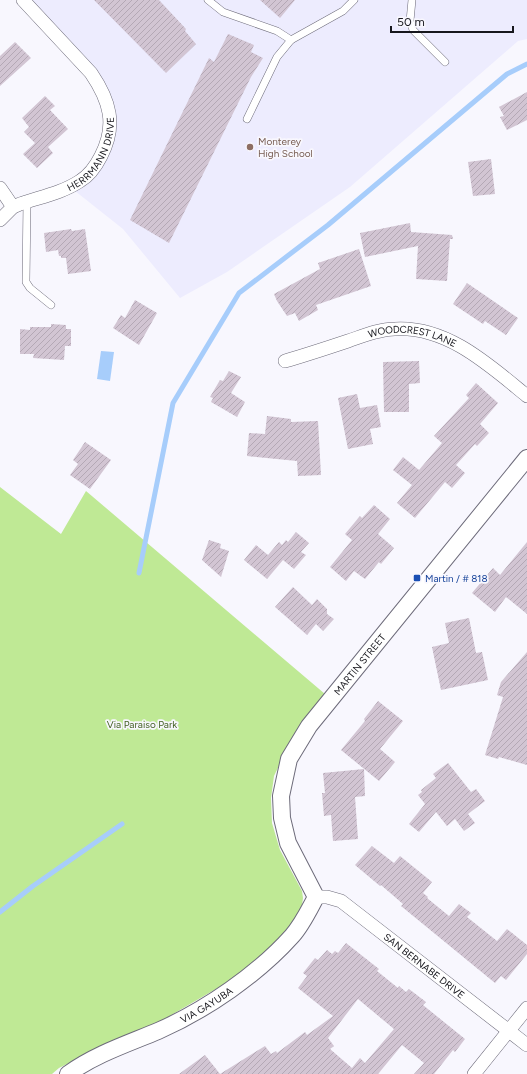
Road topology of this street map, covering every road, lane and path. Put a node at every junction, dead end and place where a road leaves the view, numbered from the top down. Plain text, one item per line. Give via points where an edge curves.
1 (23, 0) edge
2 (208, 0) edge
3 (354, 0) edge
4 (412, 0) edge
5 (291, 40) junction
6 (445, 62) dead end
7 (247, 119) dead end
8 (0, 188) edge
9 (27, 202) junction
10 (13, 207) junction
11 (0, 220) edge
12 (51, 306) dead end
13 (284, 361) dead end
14 (527, 396) edge
15 (527, 458) edge
16 (316, 897) junction
17 (527, 1008) edge
18 (509, 1030) junction
19 (527, 1045) edge
20 (68, 1074) edge
21 (474, 1074) edge

1 - 9 street, HERRMANN DRIVE via 91,73 105,98 110,118 109,134 103,152 86,177 70,187
2 - 5 lane via 223,12 277,31
3 - 5 lane via 343,12
4 - 6 lane via 410,21 414,30
5 - 7 lane via 277,57
8 - 10 street
9 - 10 street, HERRMANN DRIVE
9 - 12 lane via 26,282
10 - 11 street, HERRMANN DRIVE
13 - 14 street, WOODCREST LANE via 377,331 411,329 441,336 452,342 496,370
15 - 16 street, MARTIN STREET via 309,726 289,759 281,796 282,818 288,843
16 - 18 street, SAN BERNABE DRIVE via 340,901
16 - 20 street, VIA GAYUBA via 293,935 262,966 230,990 166,1027 99,1055
17 - 18 street
18 - 19 street, SAN BERNABE DRIVE
18 - 21 street

